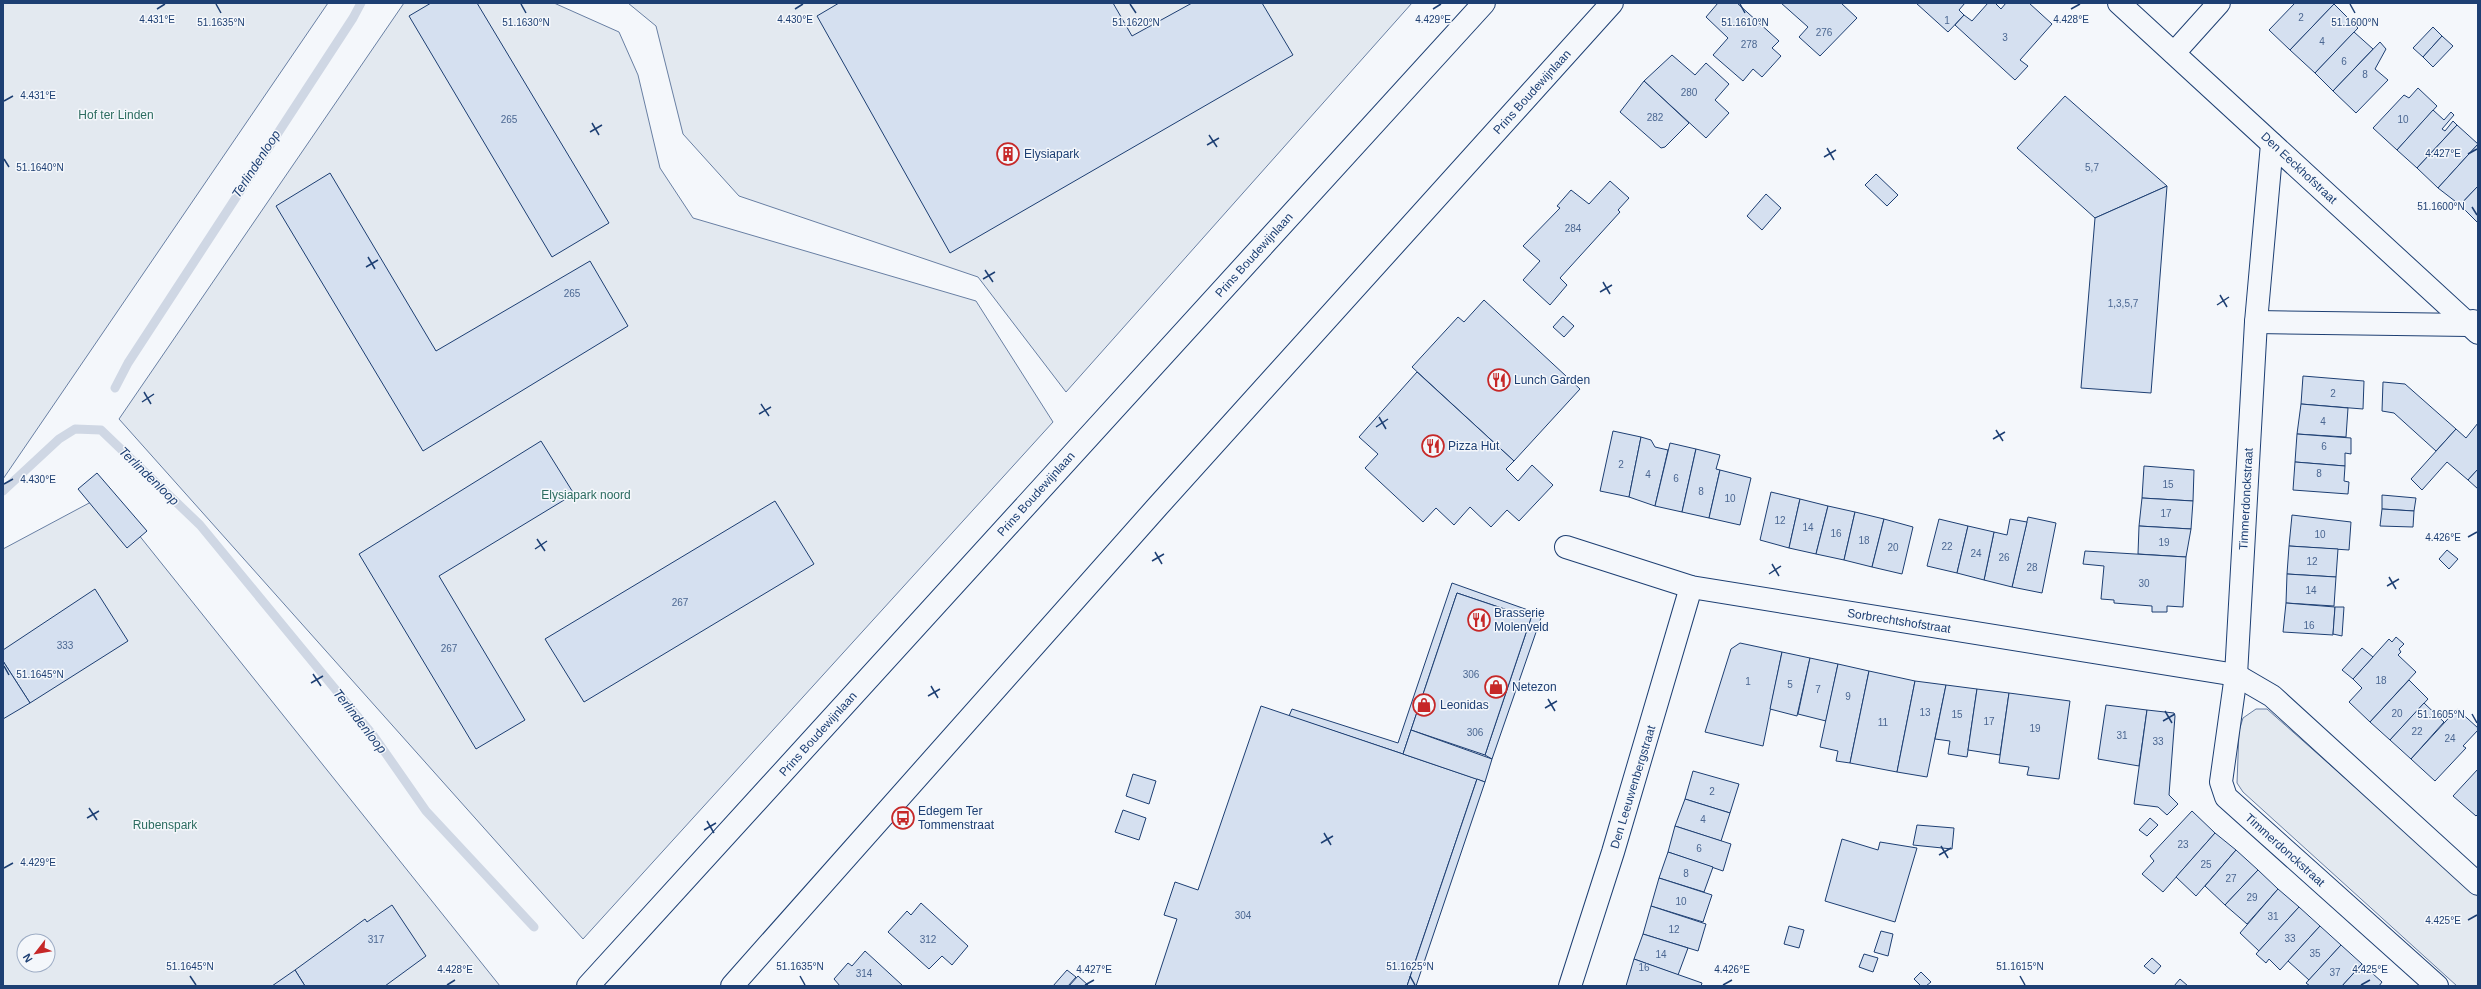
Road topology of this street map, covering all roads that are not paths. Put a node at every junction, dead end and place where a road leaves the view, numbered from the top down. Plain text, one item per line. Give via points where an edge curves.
1 (1484, 3) edge
2 (1612, 3) edge
3 (2119, 3) edge
4 (2219, 3) edge
5 (2174, 53) junction
6 (2272, 144) junction
7 (2256, 322) junction
8 (2475, 325) edge
9 (1566, 548) dead end
10 (1691, 587) junction
11 (2236, 675) junction
12 (2478, 884) edge
13 (588, 986) edge
14 (732, 986) edge
15 (1570, 986) edge
16 (2437, 986) edge

1 - 13 street, Prins Boudewijnlaan
2 - 14 street, Prins Boudewijnlaan via 1158,506
3 - 5 street, Den Eeckhofstraat
4 - 5 street
5 - 6 street, Den Eeckhofstraat
6 - 7 street, Timmerdonckstraat
6 - 8 street, Den Eeckhofstraat
7 - 8 street
7 - 11 street, Timmerdonckstraat
9 - 10 street, Sorbrechtshofstraat
10 - 11 street, Sorbrechtshofstraat
10 - 15 street, Den Leeuwenbergstraat via 1613,852
11 - 12 street via 2272,696
11 - 16 street, Timmerdonckstraat via 2221,782 2226,797

